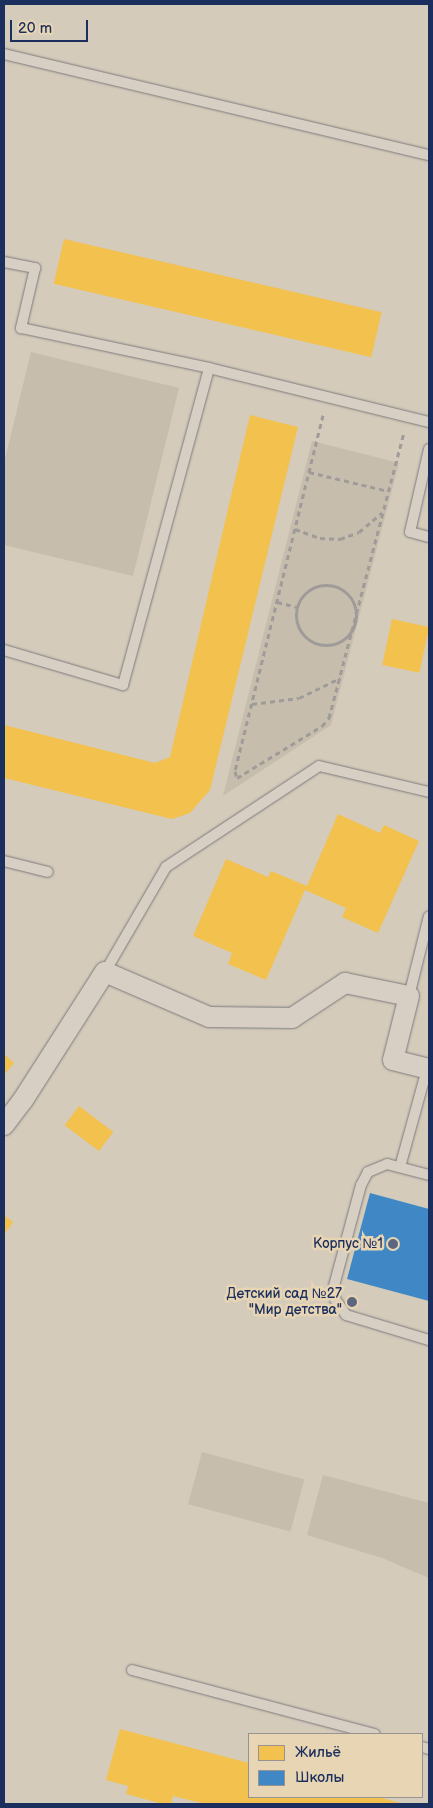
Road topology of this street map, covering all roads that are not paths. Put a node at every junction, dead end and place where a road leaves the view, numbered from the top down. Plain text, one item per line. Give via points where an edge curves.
1 (4, 54) edge
2 (429, 155) edge
3 (4, 262) edge
4 (209, 368) junction
5 (429, 422) edge
6 (429, 448) edge
7 (429, 537) edge
8 (4, 650) edge
9 (429, 792) edge
10 (4, 861) edge
11 (48, 872) dead end
12 (429, 916) edge
13 (105, 972) junction
14 (409, 996) junction
15 (428, 1069) edge
16 (4, 1125) edge
17 (400, 1167) junction
18 (429, 1175) edge
19 (429, 1340) edge
20 (132, 1670) dead end
21 (371, 1733) edge

1 - 2 lane
3 - 4 lane via 35,268 21,328
4 - 5 lane
4 - 8 lane via 123,685
6 - 7 lane via 410,532
9 - 13 lane via 319,766 166,867
10 - 11 lane
12 - 14 lane
13 - 14 street via 209,1017 292,1018 345,983
13 - 16 street
14 - 15 street via 393,1060
15 - 17 lane
17 - 18 lane
17 - 19 lane via 376,1166 368,1172 361,1185 334,1286 335,1299 346,1315 358,1321
20 - 21 lane

